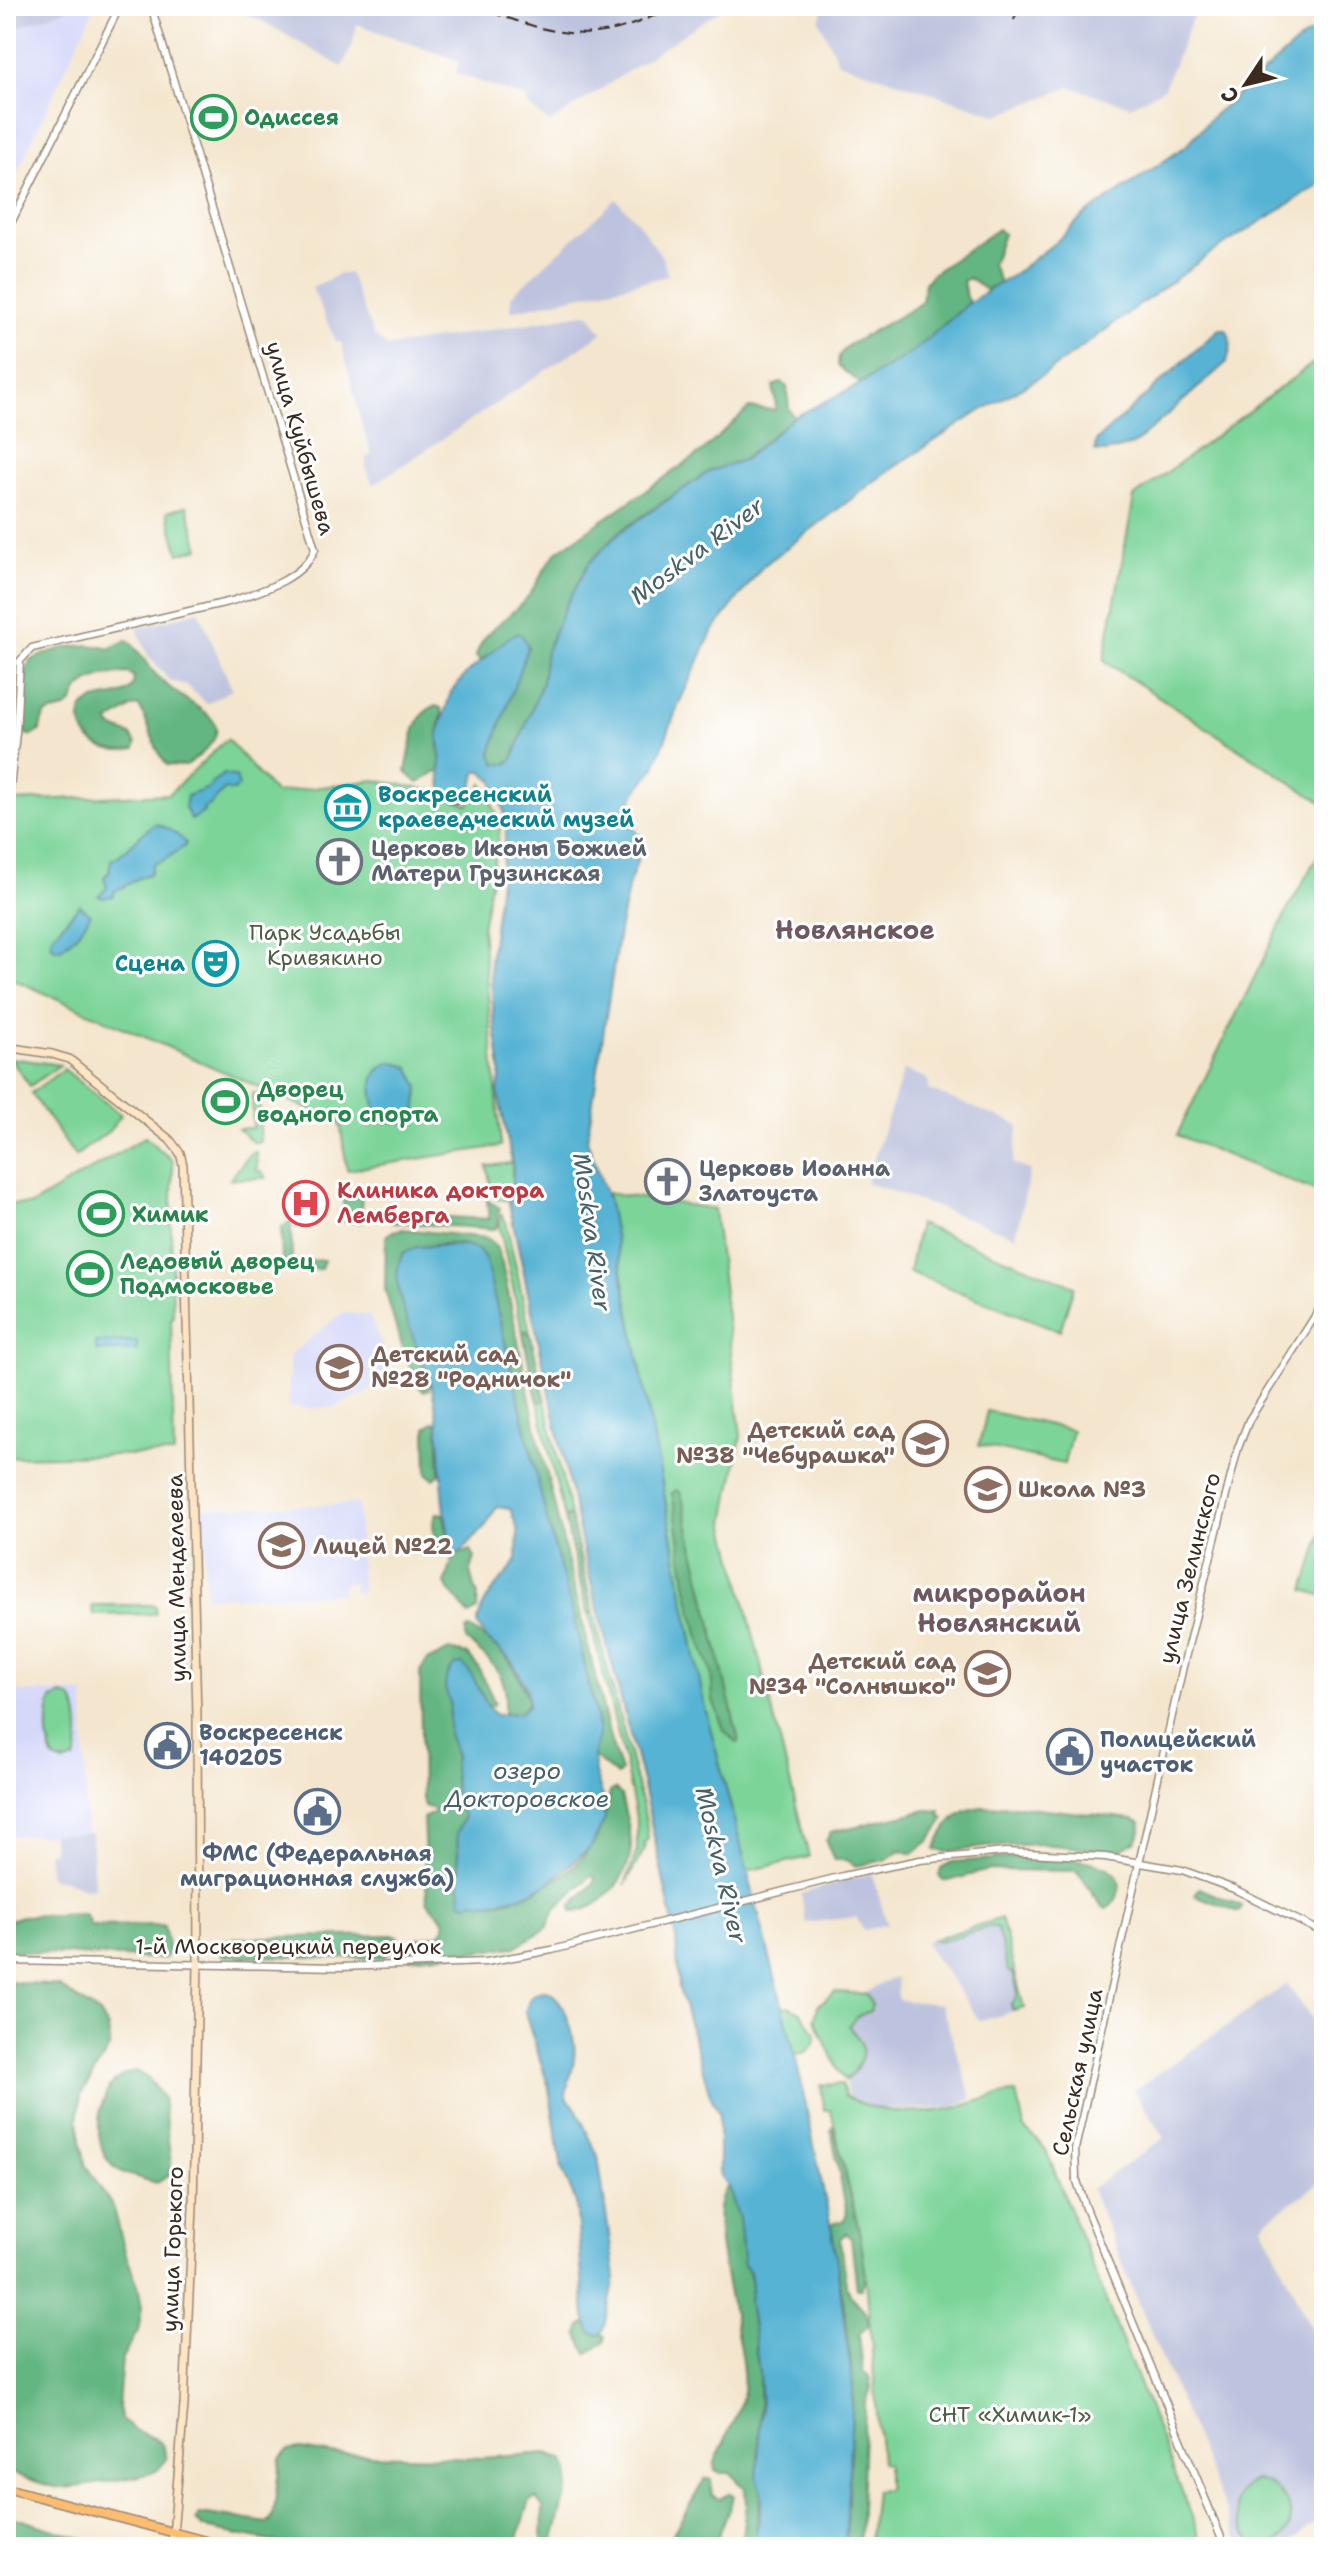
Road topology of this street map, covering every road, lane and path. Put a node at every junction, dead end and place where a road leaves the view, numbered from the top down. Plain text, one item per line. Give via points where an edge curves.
1 (120, 6) edge
2 (151, 6) edge
3 (6, 233) edge
4 (6, 826) edge
5 (6, 1047) edge
6 (1324, 1302) edge
7 (1141, 1864) junction
8 (1324, 1933) edge
9 (6, 1961) edge
10 (198, 1964) junction
11 (6, 2488) edge
12 (174, 2534) junction
13 (172, 2547) edge
14 (228, 2547) edge
15 (1225, 2547) edge

1 - 3 street
2 - 4 street, улица Куйбышева via 315,549 301,569 253,594 25,653 20,661
5 - 10 main road, улица Менделеева via 69,1059 178,1149 183,1165
6 - 7 street, улица Зелинского via 1249,1420 1238,1448
7 - 8 street, 1-й Москворецкий переулок via 1182,1870 1234,1889
7 - 10 street, 1-й Москворецкий переулок via 1076,1854 1005,1852 920,1860 486,1962
7 - 15 street, Сельская улица via 1075,2159 1080,2192
9 - 10 street, 1-й Москворецкий переулок
10 - 12 main road, улица Горького via 184,2416
11 - 12 highway
12 - 13 main road, улица Горького
12 - 14 highway

